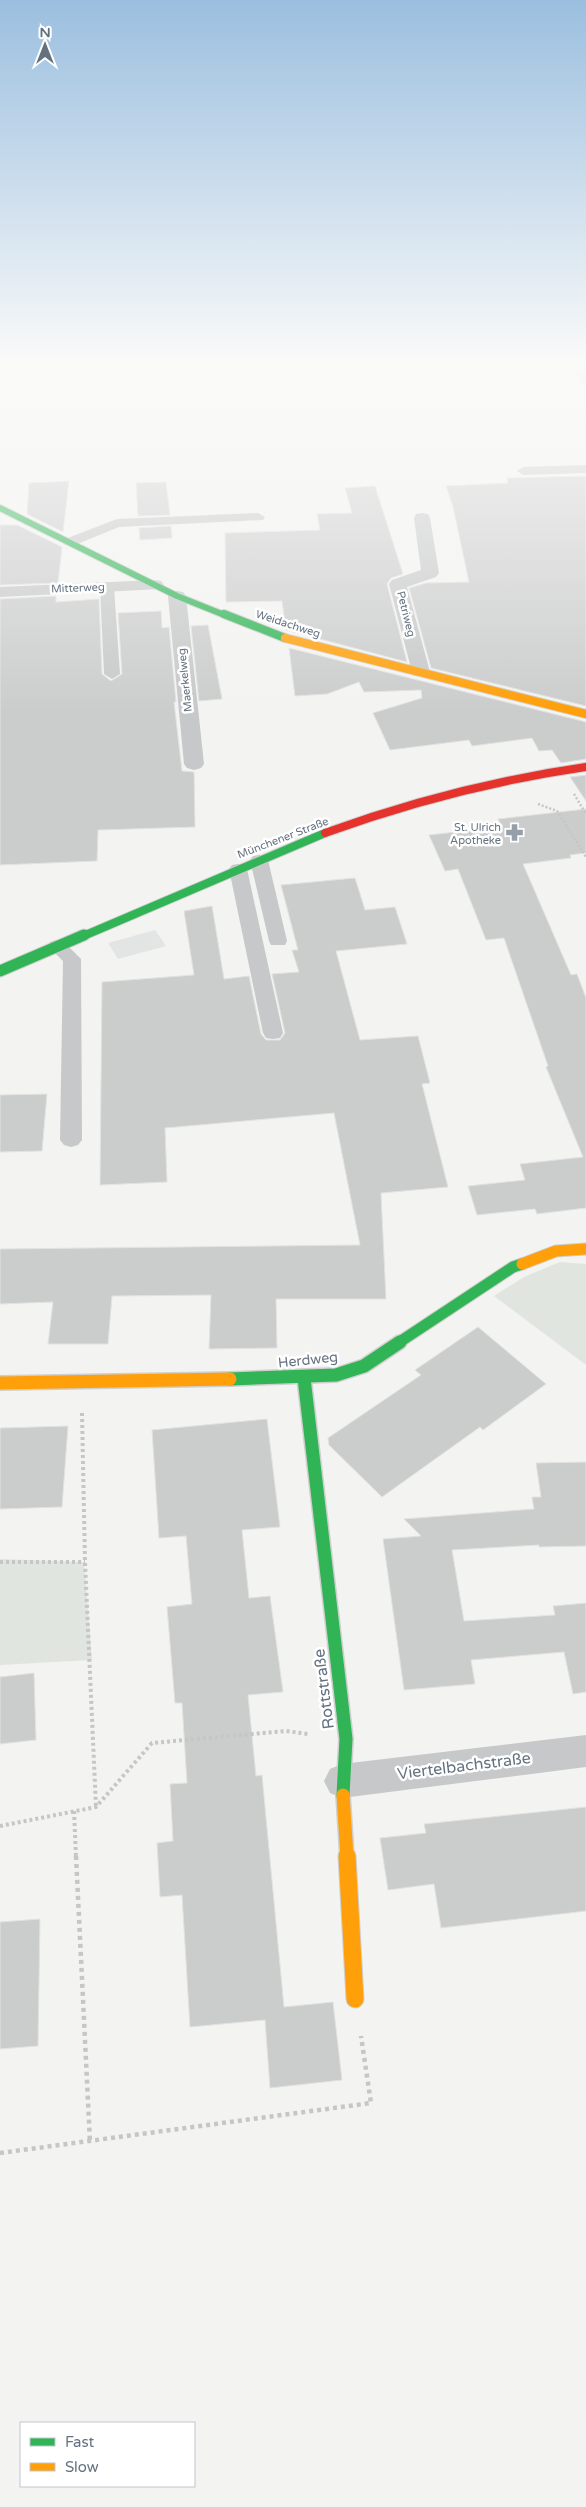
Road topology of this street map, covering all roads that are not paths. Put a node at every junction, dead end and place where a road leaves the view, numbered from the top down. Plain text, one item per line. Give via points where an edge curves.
1 (0, 508) edge
2 (258, 517) dead end
3 (422, 518) dead end
4 (70, 542) junction
5 (156, 585) junction
6 (107, 587) junction
7 (0, 592) edge
8 (177, 596) junction
9 (421, 672) junction
10 (112, 674) dead end
11 (586, 714) edge
12 (194, 764) dead end
13 (586, 767) edge
14 (259, 860) junction
15 (238, 869) junction
16 (278, 941) dead end
17 (57, 946) junction
18 (0, 971) edge
19 (273, 1033) dead end
20 (71, 1140) dead end
21 (586, 1249) edge
22 (304, 1378) junction
23 (0, 1383) edge
24 (586, 1751) edge
25 (342, 1781) junction
26 (355, 1998) road end

1 - 4 street, Weidachweg
2 - 4 lane via 117,523
3 - 9 street, Petriweg via 430,573 398,584
4 - 5 street, Weidachweg
5 - 6 street, Mitterweg
5 - 8 street, Weidachweg
6 - 7 street, Mitterweg
6 - 10 lane
8 - 9 street, Weidachweg via 292,641
8 - 12 street, Maerkelweg
9 - 11 street, Weidachweg
13 - 14 street, Münchener Straße via 534,774 435,796
14 - 15 street, Münchener Straße
14 - 16 lane
15 - 17 street, Münchener Straße
15 - 19 lane
17 - 18 street, Münchener Straße
17 - 20 lane via 72,959
21 - 22 street, Herdweg via 556,1251 513,1267 364,1366 336,1375
22 - 23 street, Herdweg
22 - 25 street, Rottstraße via 346,1739
24 - 25 street, Viertelbachstraße
25 - 26 street, Rottstraße

